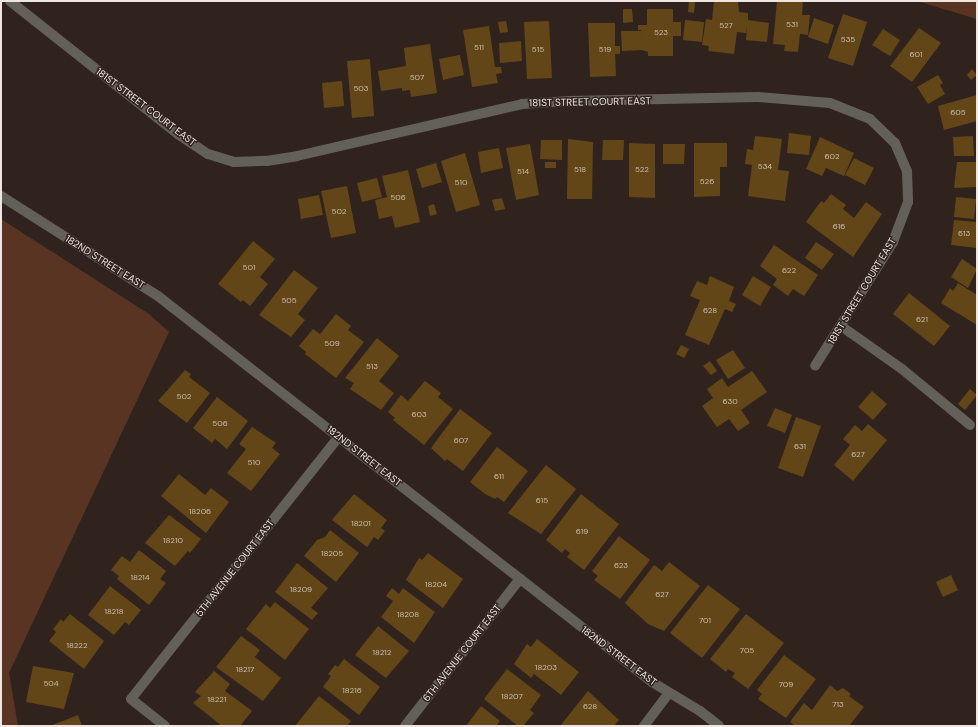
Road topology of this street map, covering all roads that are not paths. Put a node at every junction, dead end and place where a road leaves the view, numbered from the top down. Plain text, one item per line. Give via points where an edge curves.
1 (10, 1) edge
2 (1, 196) edge
3 (841, 326) junction
4 (815, 366) dead end
5 (970, 425) dead end
6 (339, 437) junction
7 (520, 579) junction
8 (669, 692) junction
9 (165, 726) edge
10 (405, 726) edge
11 (644, 726) edge
12 (719, 726) edge

1 - 3 street, 181ST STREET COURT EAST via 178,134 208,154 234,162 267,161 297,156 522,104 758,97 830,103 870,119 895,143 907,171 908,202 893,242
2 - 6 street, 182ND STREET EAST via 158,296
3 - 4 street, 181ST STREET COURT EAST
3 - 5 street via 902,369
6 - 7 street, 182ND STREET EAST
6 - 9 street, 5TH AVENUE COURT EAST via 131,699
7 - 8 street, 182ND STREET EAST via 652,682
7 - 10 street, 6TH AVENUE COURT EAST
8 - 11 street
8 - 12 street, 182ND STREET EAST

